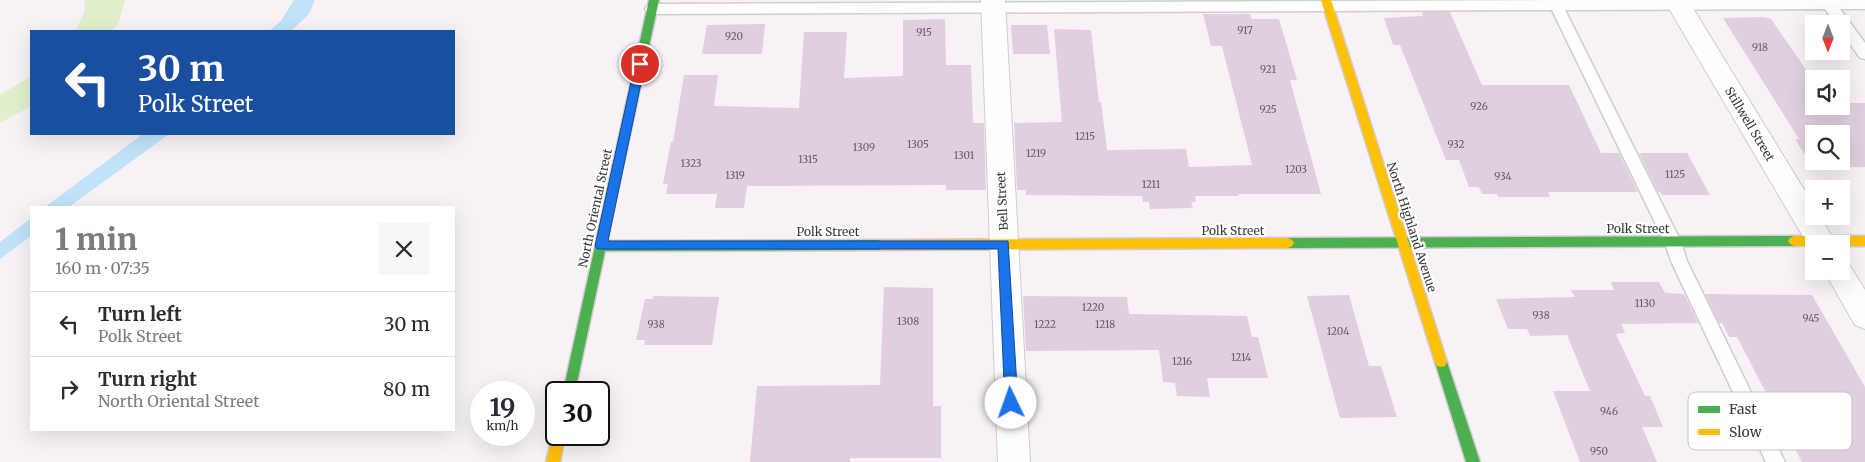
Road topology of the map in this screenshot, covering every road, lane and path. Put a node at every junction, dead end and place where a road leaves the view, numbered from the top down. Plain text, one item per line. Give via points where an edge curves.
1 (1676, 2) edge
2 (1327, 3) edge
3 (993, 4) edge
4 (1829, 4) junction
5 (1865, 4) edge
6 (653, 5) edge
7 (1556, 5) junction
8 (1865, 54) edge
9 (1816, 235) edge
10 (1865, 241) edge
11 (1673, 242) junction
12 (1850, 242) edge
13 (1402, 243) junction
14 (1805, 243) edge
15 (1004, 244) junction
16 (601, 246) junction
17 (1843, 280) edge
18 (1865, 316) edge
19 (571, 381) edge
20 (1742, 392) edge
21 (557, 446) edge
22 (1770, 450) edge
23 (553, 462) edge
24 (1014, 462) edge
25 (1473, 462) edge
26 (1776, 462) edge

1 - 4 lane
1 - 7 lane
1 - 9 street, Stillwell Street
2 - 3 lane
2 - 7 lane
2 - 13 street, North Highland Avenue
3 - 6 lane
3 - 15 street, Bell Street
4 - 5 lane
4 - 8 lane
6 - 16 street, North Oriental Street
7 - 11 lane
10 - 12 street, Polk Street
11 - 13 street, Polk Street
11 - 14 street, Polk Street
11 - 20 lane via 1679,261
13 - 15 street, Polk Street
13 - 25 street, North Highland Avenue
15 - 16 street, Polk Street
15 - 24 street, Bell Street
16 - 19 street, North Oriental Street
17 - 18 street
21 - 23 street
22 - 26 lane

